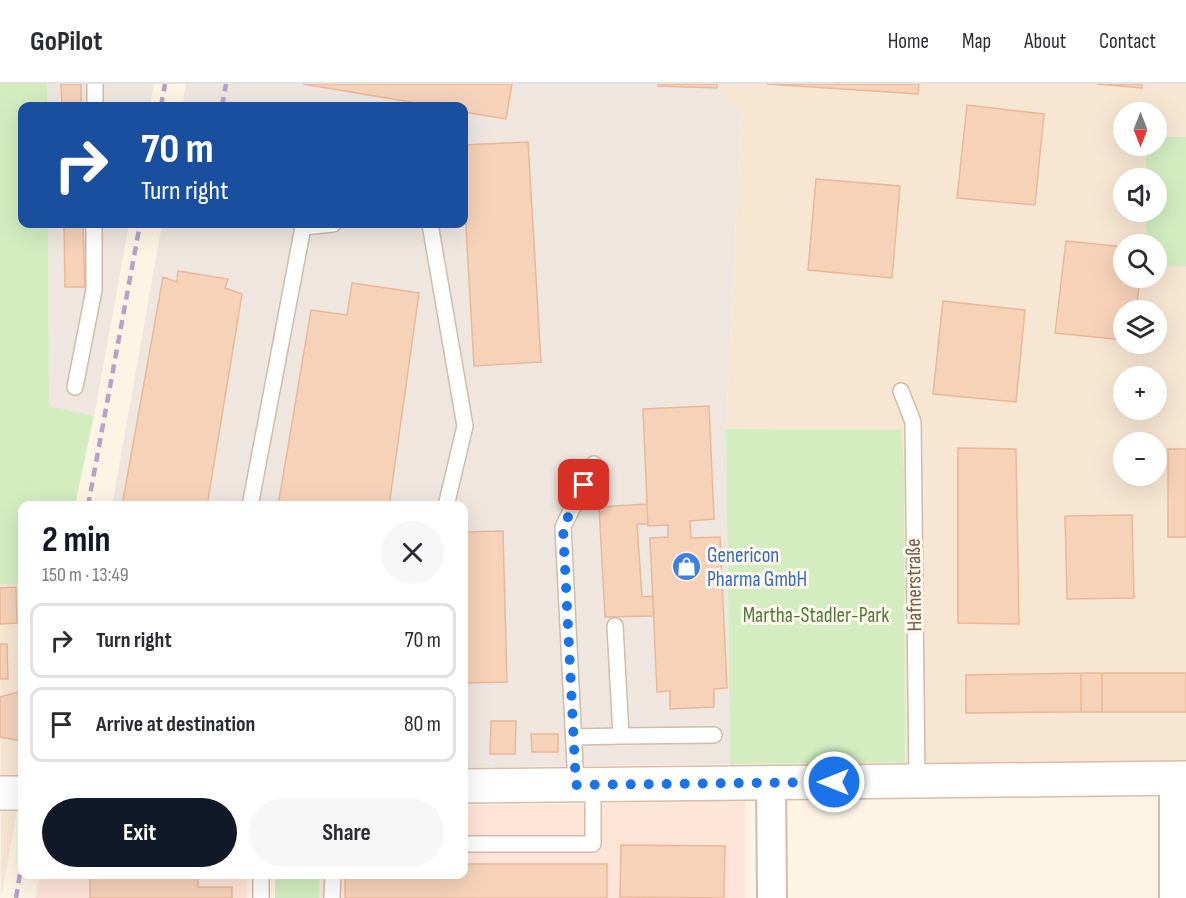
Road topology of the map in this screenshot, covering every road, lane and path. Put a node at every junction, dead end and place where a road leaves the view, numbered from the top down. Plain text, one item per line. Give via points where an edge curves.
1 (95, 84) edge
2 (95, 102) edge
3 (94, 228) edge
4 (303, 228) edge
5 (431, 228) edge
6 (75, 387) dead end
7 (901, 391) dead end
8 (594, 464) dead end
9 (251, 501) edge
10 (447, 501) edge
11 (615, 626) dead end
12 (714, 735) dead end
13 (621, 736) junction
14 (574, 737) junction
15 (1180, 778) edge
16 (917, 781) junction
17 (771, 783) junction
18 (584, 785) junction
19 (468, 786) edge
20 (0, 793) edge
21 (18, 793) edge
22 (468, 844) edge
23 (261, 879) edge
24 (333, 879) edge
25 (261, 898) edge
26 (332, 898) edge
27 (772, 898) edge
28 (1173, 898) edge

1 - 2 lane
3 - 6 lane via 94,290
4 - 9 lane
5 - 10 lane via 465,426
7 - 16 lane, Hafnerstraße via 913,422
8 - 14 lane via 563,527
11 - 13 lane
12 - 13 lane
13 - 14 lane
14 - 18 lane
15 - 16 street
15 - 28 street
16 - 17 street
17 - 18 street
17 - 27 street
18 - 19 street
18 - 22 lane via 593,844
20 - 21 street
23 - 25 lane
24 - 26 lane

